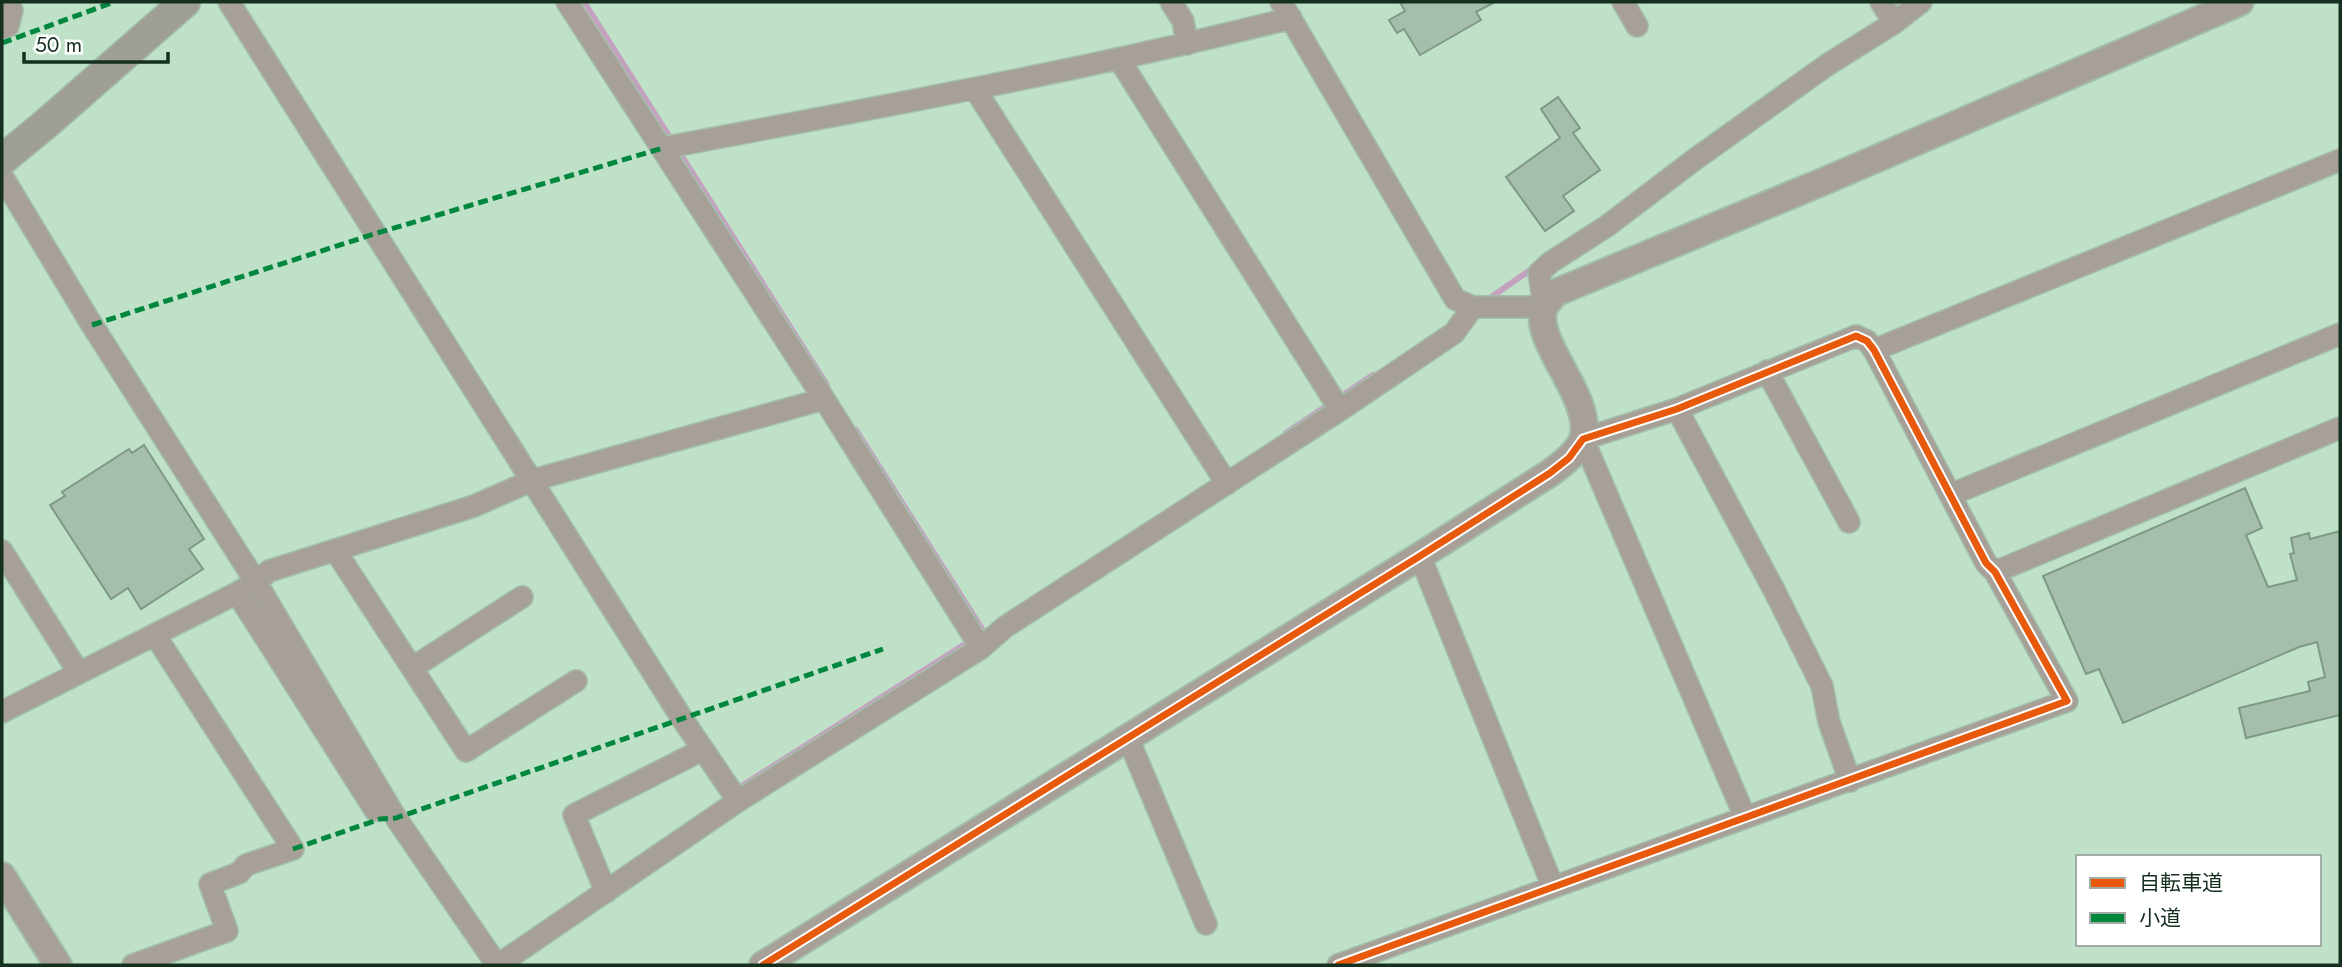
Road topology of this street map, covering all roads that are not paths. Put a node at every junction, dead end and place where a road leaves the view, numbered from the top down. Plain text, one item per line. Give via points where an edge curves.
1 (8, 2) edge
2 (185, 2) edge
3 (229, 2) edge
4 (567, 2) edge
5 (1171, 2) edge
6 (1623, 2) edge
7 (1881, 2) edge
8 (1921, 2) edge
9 (2241, 2) edge
10 (1286, 10) edge
11 (1894, 23) junction
12 (1637, 26) dead end
13 (2, 28) edge
14 (1187, 44) junction
15 (1119, 59) junction
16 (975, 89) junction
17 (663, 148) junction
18 (2, 160) edge
19 (2340, 160) edge
20 (2, 176) edge
21 (1473, 307) junction
22 (1544, 307) junction
23 (2340, 334) edge
24 (1874, 350) junction
25 (1768, 371) junction
26 (824, 398) junction
27 (1677, 409) junction
28 (1340, 410) junction
29 (2340, 428) edge
30 (1583, 439) junction
31 (533, 480) junction
32 (1227, 484) junction
33 (1950, 495) junction
34 (1849, 522) dead end
35 (335, 550) junction
36 (2, 551) edge
37 (1420, 556) junction
38 (1995, 572) junction
39 (247, 587) junction
40 (522, 597) dead end
41 (155, 635) junction
42 (981, 648) junction
43 (412, 668) junction
44 (79, 673) junction
45 (576, 681) dead end
46 (2, 712) edge
47 (1128, 738) junction
48 (702, 750) junction
49 (1850, 780) junction
50 (738, 801) junction
51 (1745, 817) junction
52 (380, 818) dead end
53 (2, 876) edge
54 (1553, 887) junction
55 (606, 892) junction
56 (1206, 924) dead end
57 (58, 965) edge
58 (133, 965) edge
59 (498, 965) edge
60 (763, 965) edge
61 (1338, 965) edge

1 - 13 street via 12,10 8,26
2 - 18 main road
3 - 31 street
4 - 17 street
5 - 14 street via 1183,21
6 - 12 street
7 - 11 street
8 - 11 street
9 - 22 street via 1555,293
10 - 14 street
10 - 21 street via 1455,299
11 - 22 street via 1827,65 1551,262 1539,273
14 - 15 street
15 - 16 street
15 - 28 street
16 - 17 street
16 - 32 street
17 - 26 street
19 - 24 street
20 - 39 street
21 - 22 street
21 - 28 street via 1454,333
22 - 30 street via 1542,326 1578,400
23 - 33 street
24 - 25 street via 1856,337
24 - 33 street
25 - 27 street
25 - 34 street
26 - 31 street
26 - 42 street
27 - 30 street
27 - 49 street via 1822,686 1829,722
28 - 32 street
29 - 38 street
30 - 37 street via 1550,473
30 - 51 street
31 - 35 street via 474,506
31 - 48 street
32 - 42 street via 1005,627
33 - 38 street via 1986,564
35 - 39 street via 269,571
35 - 43 street
36 - 44 street
37 - 47 street
37 - 54 street
38 - 49 street via 2067,701
39 - 41 street
39 - 52 street
39 - 59 street via 396,818
40 - 43 street
41 - 44 street
41 - 58 street via 293,849 209,884 227,931
42 - 50 street
43 - 45 street via 466,751
44 - 46 street
47 - 56 street
47 - 60 street
48 - 50 street
48 - 55 street via 575,815
49 - 51 street
50 - 55 street
51 - 54 street
53 - 57 street
54 - 61 street
55 - 59 street

